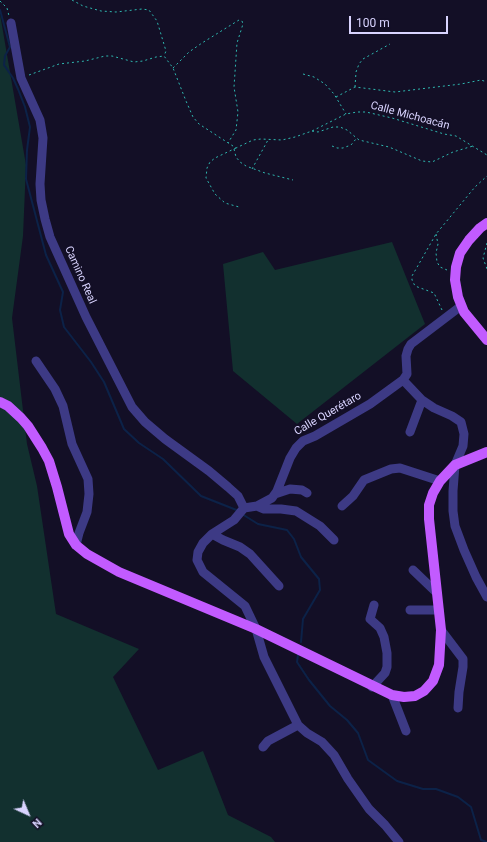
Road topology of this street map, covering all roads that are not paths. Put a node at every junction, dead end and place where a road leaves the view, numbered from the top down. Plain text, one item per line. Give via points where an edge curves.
1 (11, 23) road end
2 (487, 223) edge
3 (461, 306) junction
4 (487, 340) edge
5 (36, 361) dead end
6 (403, 380) junction
7 (422, 400) junction
8 (0, 402) edge
9 (410, 432) dead end
10 (487, 452) edge
11 (456, 465) junction
12 (440, 481) junction
13 (307, 493) dead end
14 (275, 494) junction
15 (257, 506) junction
16 (342, 506) dead end
17 (244, 508) junction
18 (212, 534) junction
19 (334, 540) dead end
20 (76, 544) junction
21 (413, 570) dead end
22 (280, 586) dead end
23 (437, 593) junction
24 (487, 597) edge
25 (374, 605) dead end
26 (410, 610) dead end
27 (439, 610) junction
28 (256, 629) junction
29 (441, 630) junction
30 (372, 687) junction
31 (392, 696) junction
32 (458, 708) dead end
33 (298, 725) junction
34 (406, 731) dead end
35 (263, 747) dead end
36 (399, 842) edge

1 - 17 street, Camino Real via 21,78 40,120 43,138 41,200 50,237 86,317 132,407 165,439 238,496
2 - 3 main road via 469,240 460,253 455,273
3 - 4 main road
3 - 6 street via 411,344 406,356 407,374
5 - 20 street via 63,406 72,444 88,479 87,512
6 - 7 street
6 - 14 street, Calle Querétaro via 370,404 303,441 290,458
7 - 9 street
7 - 11 street via 461,422 463,446
8 - 20 main road via 8,406 28,426 49,461 69,534
10 - 11 main road
11 - 12 main road
11 - 24 street via 453,491 455,526
12 - 16 street via 400,468 391,469 364,480
12 - 23 main road via 429,504
13 - 14 street via 290,489
14 - 15 street
15 - 17 street
15 - 19 street via 264,509 296,511 320,526
17 - 18 street via 234,520
18 - 22 street via 250,554
18 - 28 street via 198,552 199,566 245,606
20 - 28 main road via 87,554 119,572
21 - 23 street
23 - 27 main road
25 - 30 street via 370,618 380,628 384,637 387,667
26 - 27 street
27 - 29 main road
28 - 30 main road
28 - 33 street via 264,657
29 - 31 main road via 439,666 433,681 415,696
29 - 32 street via 463,659
30 - 31 main road
31 - 34 street
33 - 35 street via 268,741
33 - 36 street via 322,742 334,755 369,809

